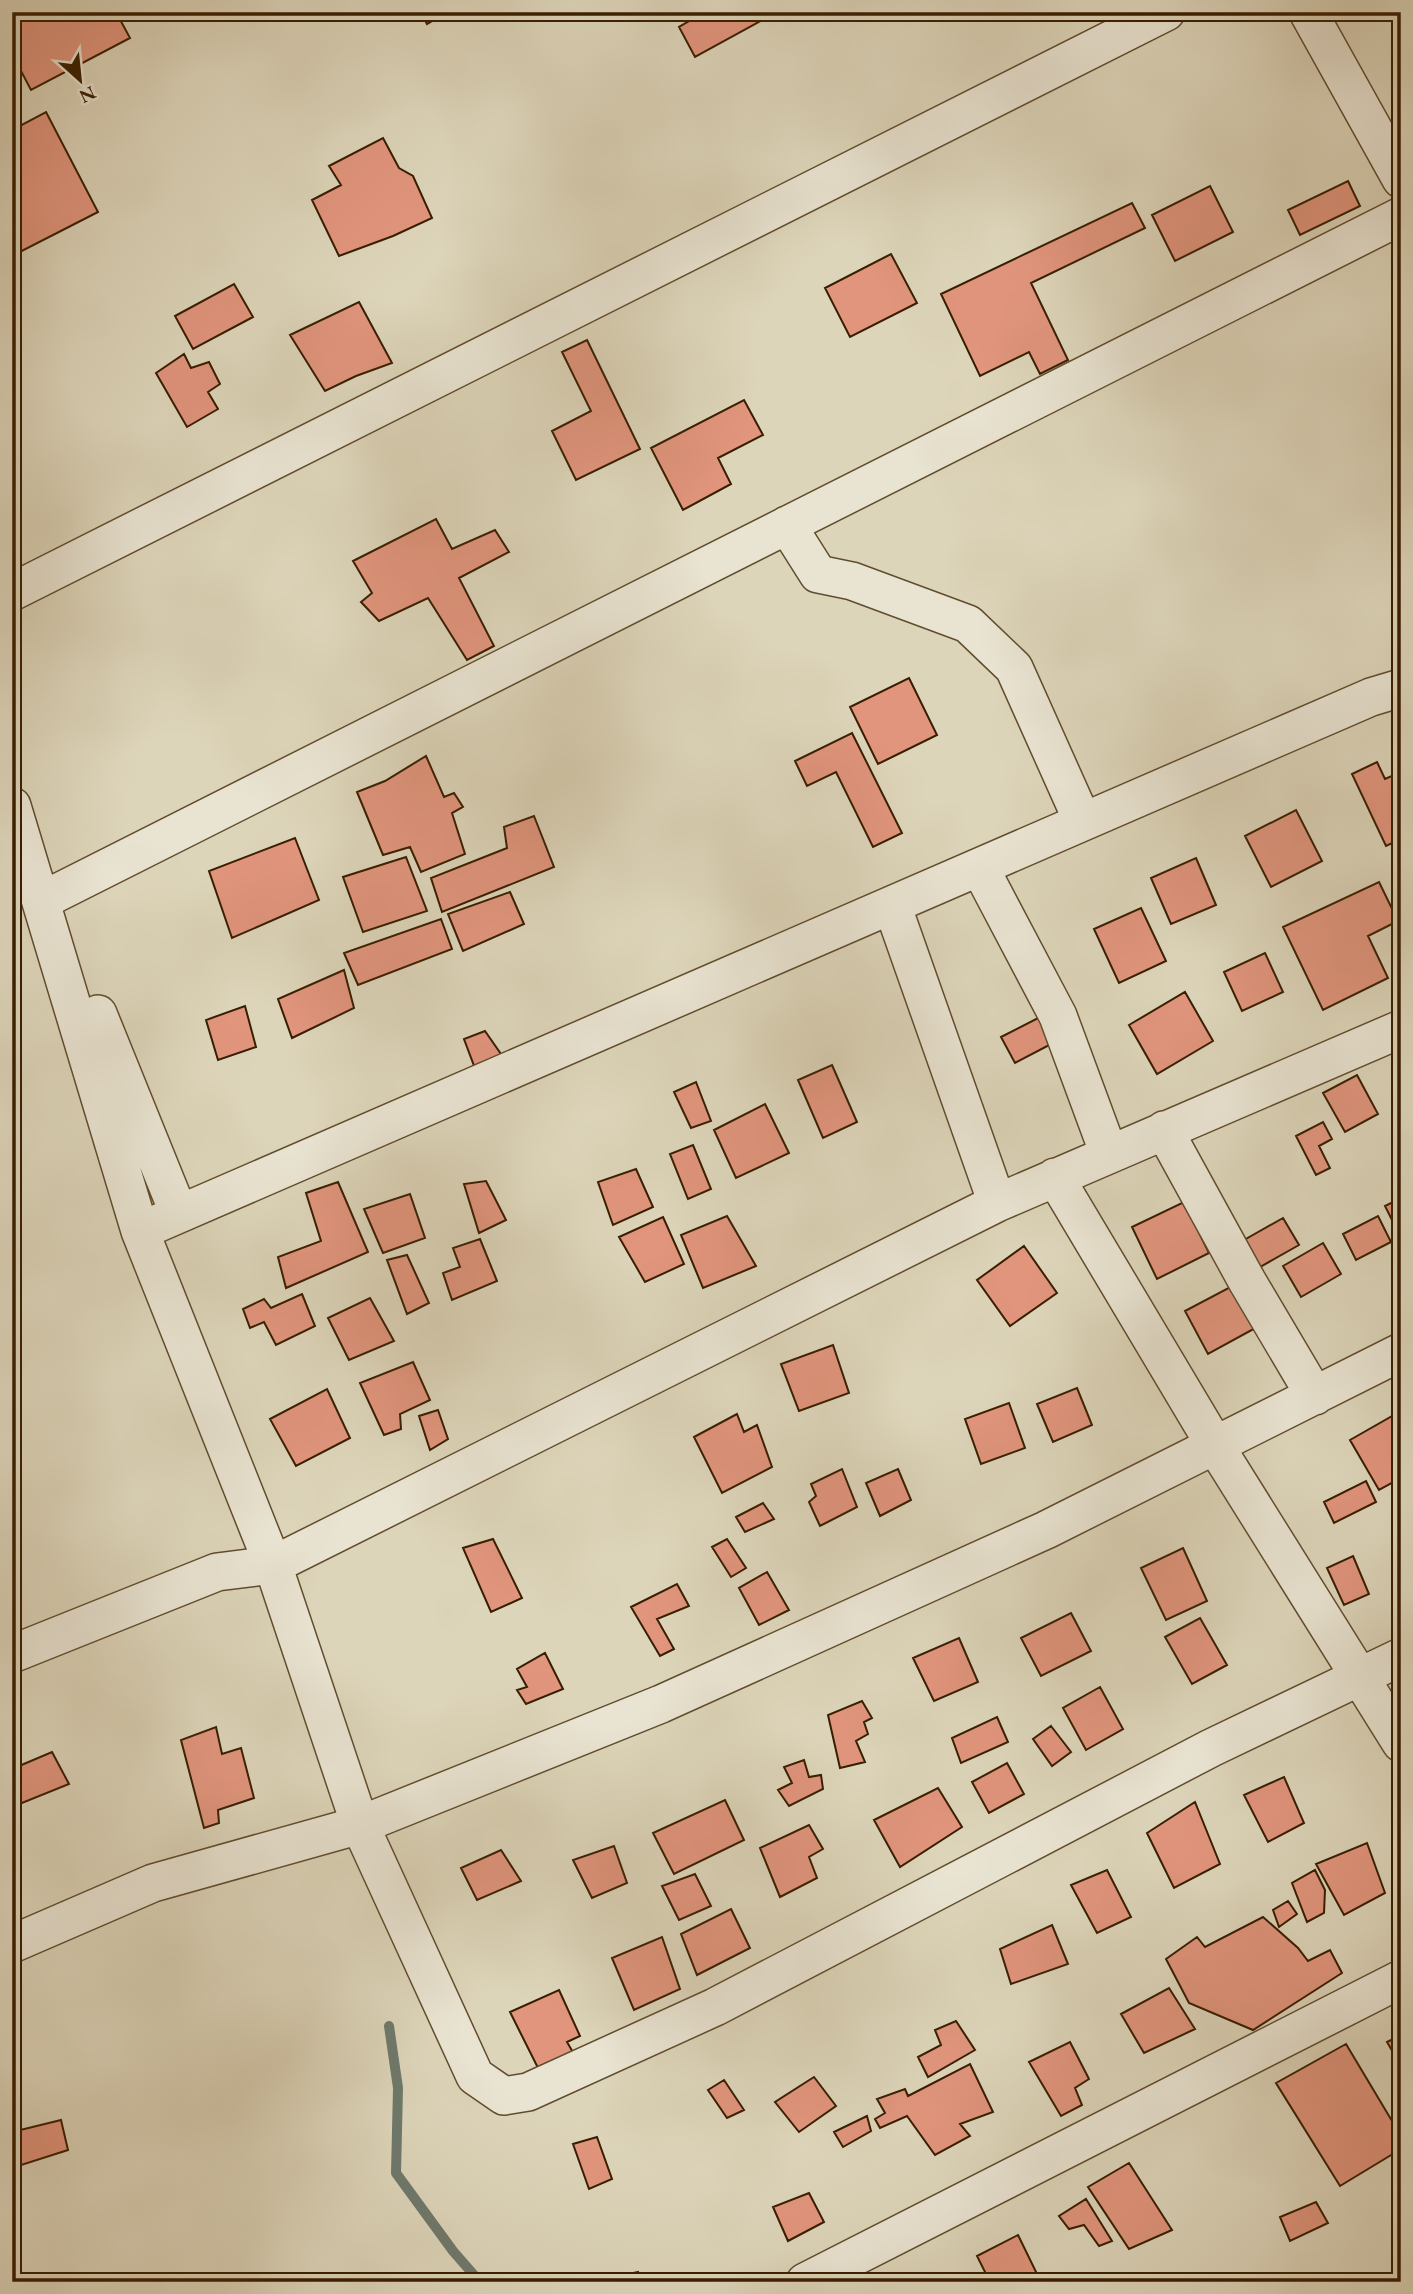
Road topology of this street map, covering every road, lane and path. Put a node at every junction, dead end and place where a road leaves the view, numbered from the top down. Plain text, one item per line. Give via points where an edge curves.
1 (1166, 12) edge
2 (1308, 12) edge
3 (1401, 179) edge
4 (1401, 216) edge
5 (787, 525) junction
6 (12, 592) edge
7 (1401, 688) edge
8 (12, 806) edge
9 (1078, 811) dead end
10 (980, 868) junction
11 (50, 896) junction
12 (892, 905) junction
13 (1401, 1030) edge
14 (1164, 1130) junction
15 (1108, 1154) junction
16 (1055, 1177) junction
17 (997, 1203) junction
18 (179, 1214) junction
19 (140, 1231) junction
20 (1401, 1352) edge
21 (1315, 1396) junction
22 (1216, 1447) junction
23 (273, 1565) junction
24 (12, 1654) edge
25 (1401, 1657) edge
26 (1360, 1676) junction
27 (1401, 1743) edge
28 (360, 1825) junction
29 (12, 1944) edge
30 (1401, 1979) edge
31 (805, 2282) edge

1 - 6 street
2 - 3 street
4 - 5 street
5 - 9 street via 818,574 852,581 968,624 1014,668
5 - 11 street
7 - 10 street via 1371,697
8 - 11 street
10 - 12 street
10 - 15 street via 1058,1016
11 - 18 street
11 - 19 street
12 - 17 street
12 - 18 street
13 - 14 street
14 - 15 street
14 - 21 street
15 - 16 street
16 - 17 street
16 - 22 street
17 - 23 street
18 - 19 street
19 - 23 street
20 - 21 street
21 - 22 street
22 - 26 street
22 - 28 street via 1046,1530 660,1704
23 - 24 street via 217,1572
23 - 28 street
25 - 26 street
26 - 27 street
26 - 28 street via 1211,1748 715,2007 528,2092 504,2096 475,2076
28 - 29 street via 153,1883
30 - 31 street

